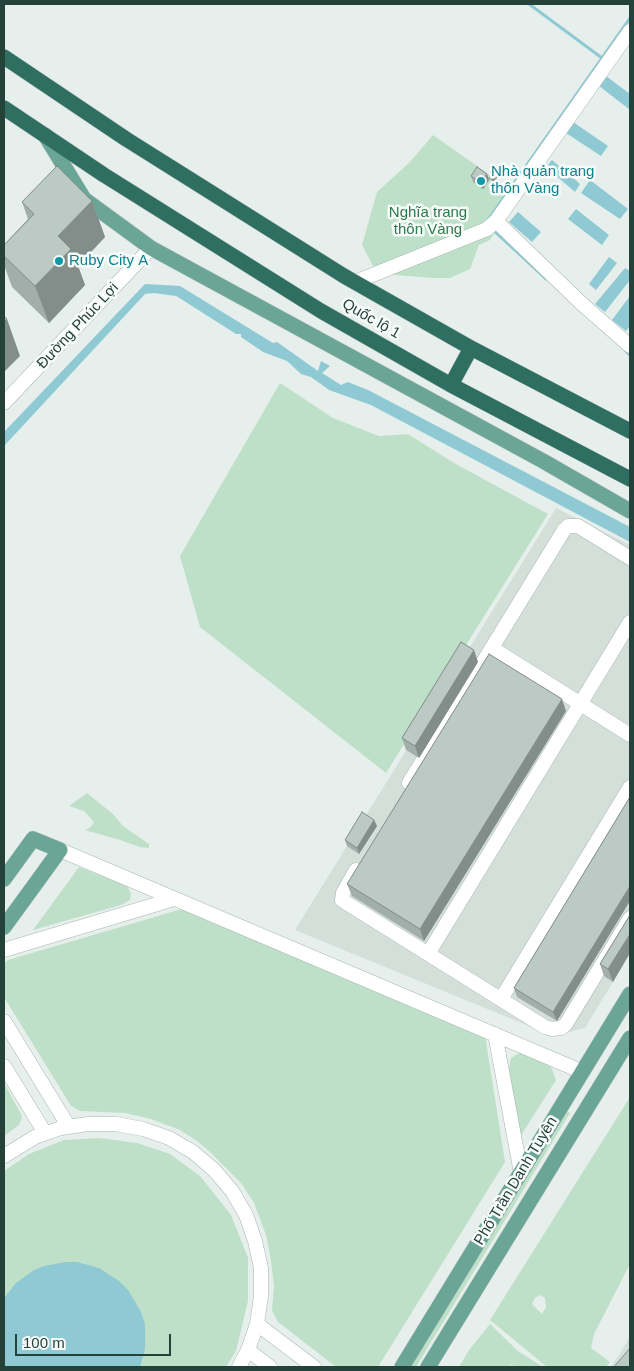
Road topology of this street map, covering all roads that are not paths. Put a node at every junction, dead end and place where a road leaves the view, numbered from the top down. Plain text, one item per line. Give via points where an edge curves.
1 (630, 31) edge
2 (4, 58) edge
3 (4, 108) edge
4 (45, 135) junction
5 (74, 183) junction
6 (61, 196) edge
7 (491, 225) junction
8 (151, 248) junction
9 (355, 282) junction
10 (630, 346) edge
11 (471, 348) junction
12 (451, 385) junction
13 (4, 403) edge
14 (630, 431) edge
15 (630, 479) edge
16 (630, 510) edge
17 (630, 558) edge
18 (630, 622) edge
19 (492, 648) junction
20 (581, 704) junction
21 (630, 734) edge
22 (630, 787) edge
23 (404, 792) edge
24 (60, 850) junction
25 (363, 859) edge
26 (4, 878) edge
27 (174, 899) junction
28 (630, 918) edge
29 (4, 927) edge
30 (4, 950) edge
31 (428, 954) junction
32 (630, 994) edge
33 (501, 999) junction
34 (4, 1021) edge
35 (495, 1034) junction
36 (630, 1038) edge
37 (4, 1066) edge
38 (583, 1072) junction
39 (602, 1083) junction
40 (69, 1127) junction
41 (45, 1133) junction
42 (4, 1156) edge
43 (521, 1173) junction
44 (257, 1324) junction
45 (248, 1350) junction
46 (239, 1367) edge
47 (270, 1367) edge
48 (314, 1367) edge
49 (402, 1367) edge
50 (428, 1367) edge

1 - 7 street
2 - 9 highway, Quốc lộ 1 via 126,139
3 - 4 highway, Quốc lộ 1
4 - 5 main road
4 - 12 highway, Quốc lộ 1 via 321,311
5 - 6 street
5 - 8 main road via 84,199
7 - 9 street
7 - 10 street
8 - 13 street, Đường Phúc Lợi
8 - 16 main road
9 - 11 highway, Quốc lộ 1
11 - 12 highway
11 - 14 highway, Quốc lộ 1
12 - 15 highway, Quốc lộ 1
17 - 19 street via 578,526 568,526
18 - 20 street
19 - 20 street
19 - 23 street
20 - 21 street
20 - 31 street
22 - 33 street
24 - 26 main road via 33,838
24 - 27 street
24 - 29 main road
25 - 31 street via 342,892 342,900
27 - 30 street
27 - 35 street
28 - 33 street via 561,1028 545,1027
31 - 33 street
32 - 38 main road, Phố Trần Danh Tuyên
34 - 40 street
35 - 38 street
35 - 43 street
36 - 39 main road, Phố Trần Danh Tuyên
37 - 41 street
38 - 39 main road
38 - 43 main road, Phố Trần Danh Tuyên
39 - 50 main road, Phố Trần Danh Tuyên
40 - 41 street
40 - 44 street via 116,1124 143,1129 193,1152 214,1170 232,1191 256,1241 261,1268
41 - 42 street
43 - 49 main road, Phố Trần Danh Tuyên
44 - 45 street
44 - 48 street
45 - 46 street
45 - 47 street

